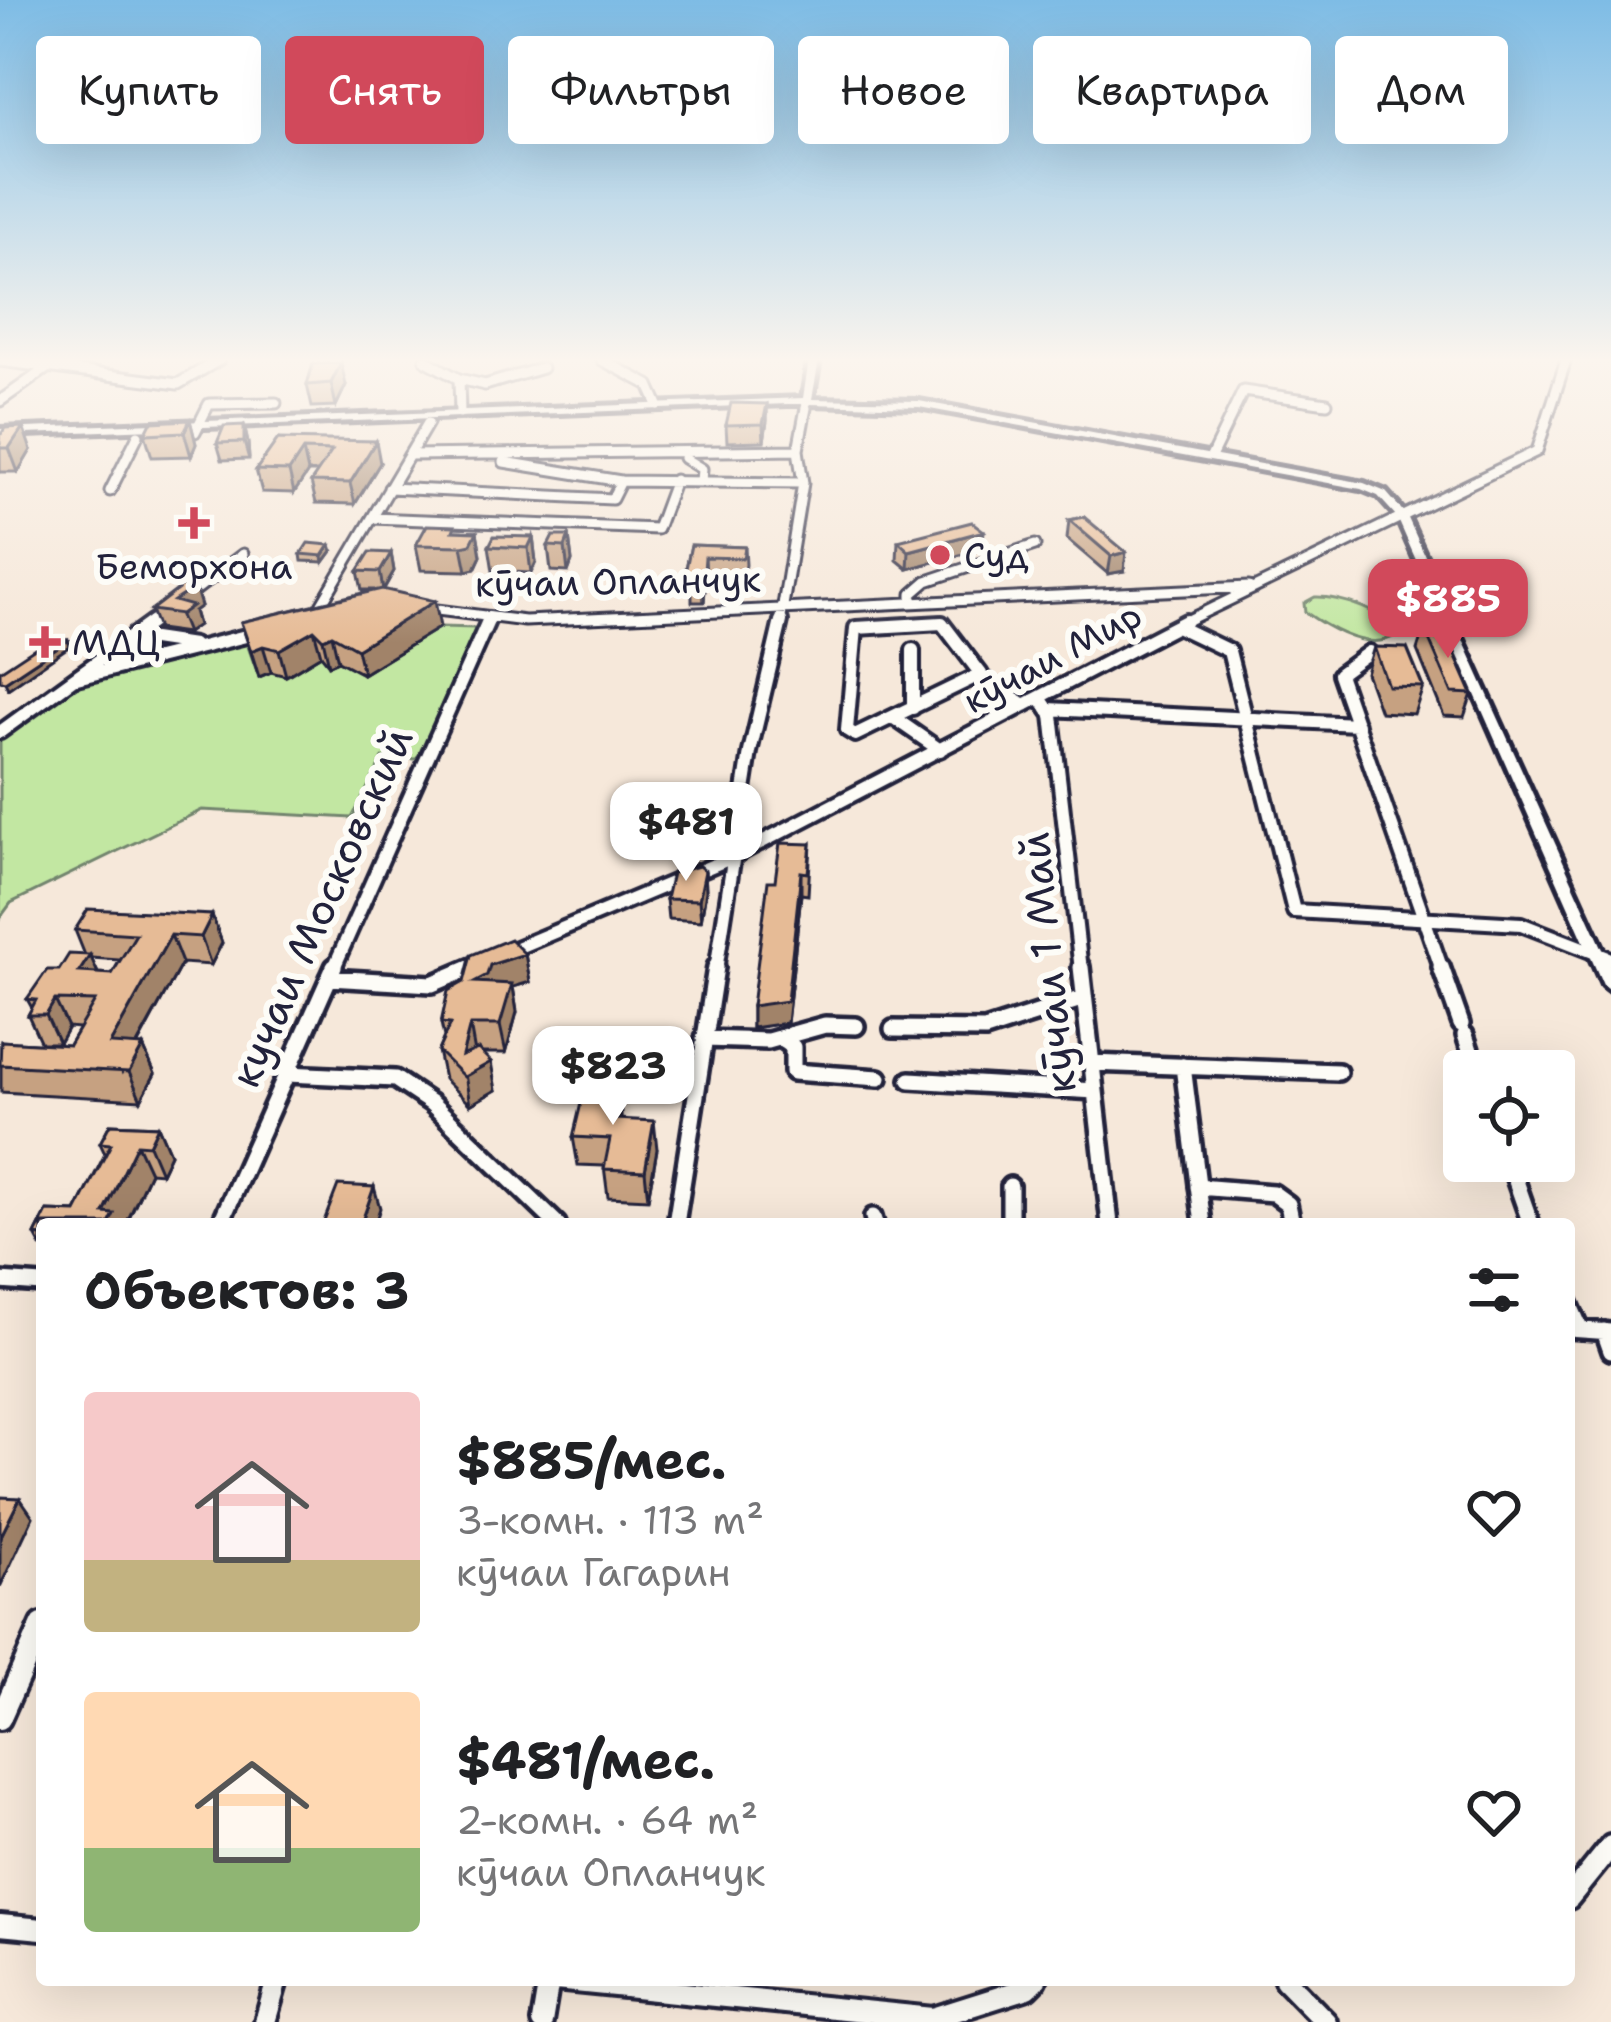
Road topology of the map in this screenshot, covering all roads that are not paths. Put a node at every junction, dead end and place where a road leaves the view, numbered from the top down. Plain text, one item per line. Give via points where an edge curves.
1 (127, 454) edge
2 (597, 454) edge
3 (799, 454) edge
4 (1214, 454) edge
5 (1530, 454) edge
6 (409, 455) joint
7 (475, 457) junction
8 (685, 458) dead end
9 (675, 480) junction
10 (621, 481) junction
11 (701, 481) junction
12 (803, 483) junction
13 (389, 488) junction
14 (110, 490) dead end
15 (1402, 516) junction
16 (372, 518) junction
17 (1035, 545) dead end
18 (243, 554) dead end
19 (1254, 586) junction
20 (324, 600) junction
21 (340, 601) edge
22 (912, 603) junction
23 (410, 607) edge
24 (784, 609) junction
25 (334, 615) edge
26 (489, 619) junction
27 (313, 620) junction
28 (291, 625) edge
29 (1177, 626) junction
30 (269, 631) edge
31 (133, 636) junction
32 (202, 646) junction
33 (913, 650) dead end
34 (1369, 652) edge
35 (978, 675) junction
36 (77, 678) junction
37 (1044, 704) junction
38 (1025, 705) junction
39 (913, 708) junction
40 (893, 718) junction
41 (1249, 719) junction
42 (1357, 724) junction
43 (0, 732) edge
44 (940, 750) junction
45 (733, 857) junction
46 (1426, 919) junction
47 (1604, 956) edge
48 (329, 978) junction
49 (1611, 986) edge
50 (1084, 998) junction
51 (856, 1026) dead end
52 (893, 1029) dead end
53 (781, 1038) junction
54 (704, 1039) junction
55 (1470, 1050) edge
56 (1091, 1063) junction
57 (1183, 1066) junction
58 (1338, 1072) dead end
59 (287, 1074) junction
60 (879, 1078) dead end
61 (910, 1080) dead end
62 (1095, 1091) junction
63 (1516, 1182) edge
64 (1010, 1186) dead end
65 (1198, 1187) junction
66 (223, 1218) edge
67 (551, 1218) edge
68 (677, 1218) edge
69 (1010, 1218) edge
70 (1109, 1218) edge
71 (1202, 1218) edge
72 (1291, 1218) edge
73 (1529, 1218) edge
74 (0, 1281) edge
75 (36, 1284) edge
76 (1575, 1329) edge
77 (1607, 1331) edge
78 (1611, 1351) edge
79 (36, 1638) edge
80 (0, 1719) edge
81 (1611, 1846) edge
82 (1575, 1886) edge
83 (0, 1925) edge
84 (36, 1928) edge
85 (275, 1986) edge
86 (551, 1986) edge
87 (612, 1986) edge
88 (1030, 1986) edge
89 (1291, 1986) edge
90 (265, 2022) edge
91 (542, 2022) edge
92 (1326, 2022) edge

1 - 14 street
2 - 7 street
3 - 12 street
4 - 15 main road via 1342,478 1382,494
5 - 15 street, кӯчаи Мир
6 - 7 street
6 - 13 street
7 - 10 street
8 - 11 street via 701,469
9 - 10 street
9 - 11 street
9 - 16 street via 657,529
10 - 13 street via 612,500
11 - 12 street
12 - 24 street
13 - 16 street
15 - 19 street, кӯчаи Мир
15 - 47 main road
16 - 20 street
17 - 22 street via 927,581
18 - 31 street
19 - 22 street, кӯчаи Опланчук
19 - 29 street, кӯчаи Мир
20 - 21 street
20 - 27 street
22 - 24 street, кӯчаи Опланчук
23 - 26 street, кӯчаи Опланчук
24 - 26 street, кӯчаи Опланчук
24 - 45 street
25 - 27 street
26 - 48 street, кучаи Московский
27 - 28 street
29 - 37 street, кӯчаи Мир
29 - 41 street via 1229,651
30 - 32 street
31 - 32 street
31 - 36 street
32 - 36 street
33 - 39 street
34 - 42 street via 1339,674
35 - 38 street
35 - 39 street
35 - 40 street via 942,623 856,628 848,730 855,735
36 - 43 street
37 - 38 street, кӯчаи Мир
37 - 41 street
37 - 50 street, кӯчаи 1 Май
38 - 44 street, кӯчаи Мир
39 - 40 street
40 - 44 street
41 - 42 street
41 - 46 street via 1294,911
42 - 46 street
44 - 45 street, кӯчаи Мир
45 - 48 street via 432,984
45 - 54 street
46 - 47 street via 1521,924
46 - 55 street
47 - 49 main road
48 - 59 street, кучаи Московский
50 - 52 street via 985,1030
50 - 56 street, кӯчаи 1 Май
51 - 53 street
53 - 54 street
53 - 60 street via 794,1047 793,1072
54 - 68 street
56 - 57 street
56 - 62 street, кӯчаи 1 Май
57 - 58 street
57 - 65 street
59 - 66 street, кучаи Московский
59 - 67 street via 395,1079
61 - 62 street
62 - 70 street, кӯчаи 1 Май
63 - 73 street
64 - 69 street
65 - 71 street
65 - 72 street via 1273,1193
74 - 75 street
76 - 77 street
77 - 78 street
79 - 80 street
81 - 82 street
83 - 84 street
85 - 90 street
86 - 91 street
87 - 88 street via 933,2018
89 - 92 street

